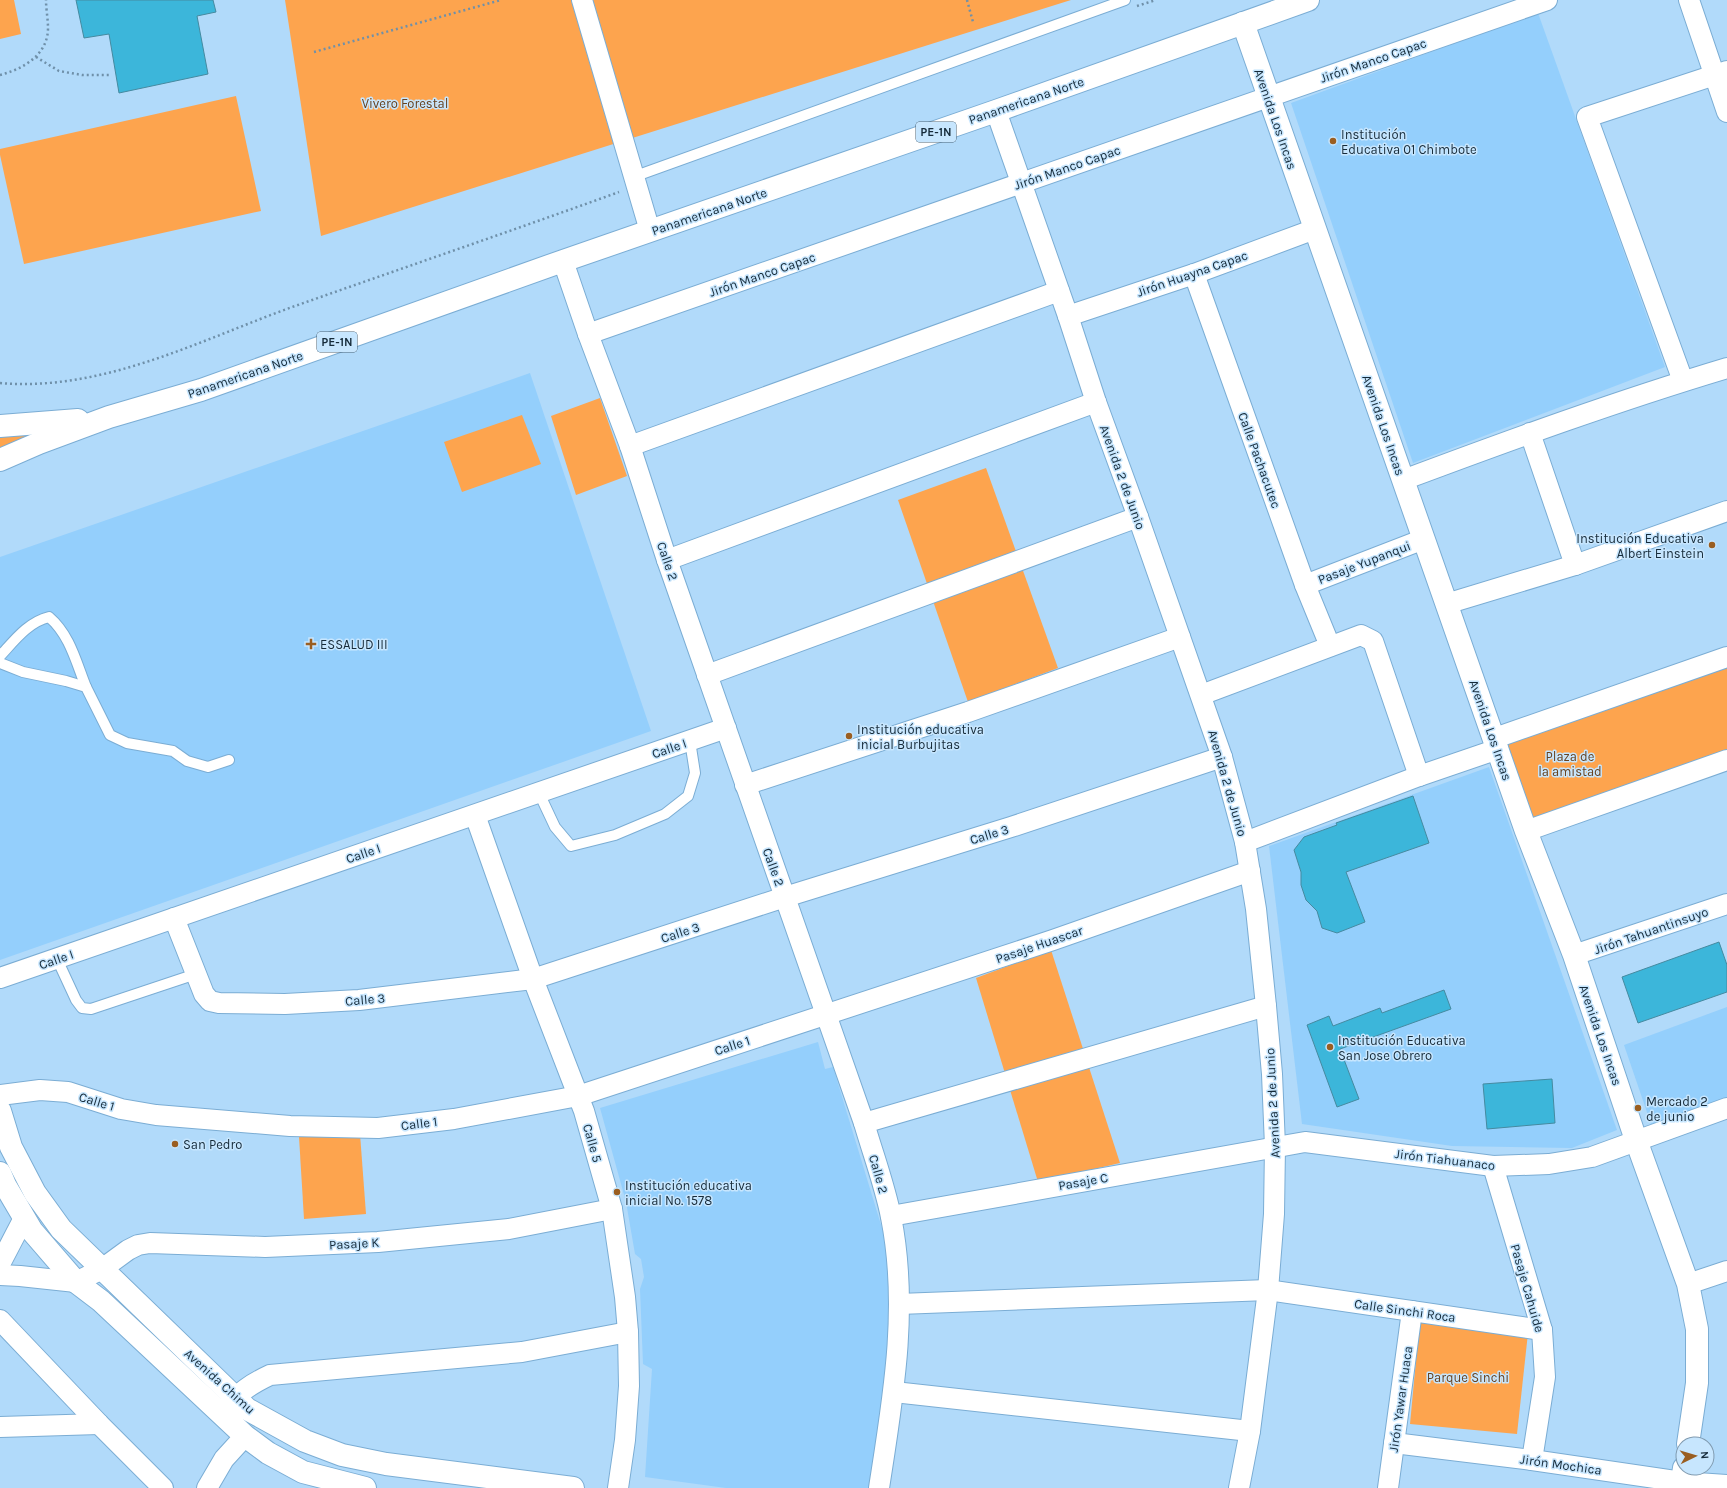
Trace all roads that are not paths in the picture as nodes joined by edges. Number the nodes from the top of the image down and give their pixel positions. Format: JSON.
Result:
{"nodes":[{"id":1,"x":582,"y":0,"type":"edge"},
{"id":2,"x":1308,"y":0,"type":"edge"},
{"id":3,"x":1548,"y":0,"type":"edge"},
{"id":4,"x":1689,"y":0,"type":"edge"},
{"id":5,"x":1128,"y":4,"type":"edge"},
{"id":6,"x":1243,"y":23,"type":"junction"},
{"id":7,"x":1721,"y":73,"type":"edge"},
{"id":8,"x":1268,"y":96,"type":"junction"},
{"id":9,"x":996,"y":111,"type":"junction"},
{"id":10,"x":1727,"y":112,"type":"edge"},
{"id":11,"x":635,"y":181,"type":"junction"},
{"id":12,"x":1022,"y":183,"type":"junction"},
{"id":13,"x":1315,"y":229,"type":"junction"},
{"id":14,"x":650,"y":231,"type":"junction"},
{"id":15,"x":562,"y":261,"type":"junction"},
{"id":16,"x":1194,"y":274,"type":"junction"},
{"id":17,"x":1059,"y":291,"type":"junction"},
{"id":18,"x":1068,"y":316,"type":"junction"},
{"id":19,"x":588,"y":334,"type":"junction"},
{"id":20,"x":1727,"y":368,"type":"edge"},
{"id":21,"x":1683,"y":381,"type":"junction"},
{"id":22,"x":1096,"y":402,"type":"junction"},
{"id":23,"x":109,"y":417,"type":"junction"},
{"id":24,"x":0,"y":426,"type":"edge"},
{"id":25,"x":1530,"y":433,"type":"junction"},
{"id":26,"x":630,"y":446,"type":"junction"},
{"id":27,"x":0,"y":460,"type":"edge"},
{"id":28,"x":1403,"y":480,"type":"junction"},
{"id":29,"x":1727,"y":511,"type":"edge"},
{"id":30,"x":1138,"y":517,"type":"junction"},
{"id":31,"x":1424,"y":540,"type":"junction"},
{"id":32,"x":667,"y":560,"type":"junction"},
{"id":33,"x":1575,"y":565,"type":"junction"},
{"id":34,"x":1305,"y":585,"type":"junction"},
{"id":35,"x":1446,"y":604,"type":"junction"},
{"id":36,"x":1180,"y":637,"type":"junction"},
{"id":37,"x":1330,"y":646,"type":"junction"},
{"id":38,"x":0,"y":656,"type":"edge"},
{"id":39,"x":1727,"y":657,"type":"edge"},
{"id":40,"x":0,"y":664,"type":"edge"},
{"id":41,"x":707,"y":675,"type":"junction"},
{"id":42,"x":86,"y":687,"type":"junction"},
{"id":43,"x":1201,"y":695,"type":"junction"},
{"id":44,"x":726,"y":728,"type":"junction"},
{"id":45,"x":690,"y":741,"type":"junction"},
{"id":46,"x":1496,"y":744,"type":"junction"},
{"id":47,"x":1222,"y":757,"type":"junction"},
{"id":48,"x":229,"y":760,"type":"dead end"},
{"id":49,"x":1727,"y":760,"type":"edge"},
{"id":50,"x":1419,"y":776,"type":"junction"},
{"id":51,"x":745,"y":785,"type":"junction"},
{"id":52,"x":539,"y":793,"type":"junction"},
{"id":53,"x":475,"y":815,"type":"junction"},
{"id":54,"x":1526,"y":831,"type":"junction"},
{"id":55,"x":1245,"y":842,"type":"junction"},
{"id":56,"x":1250,"y":871,"type":"junction"},
{"id":57,"x":785,"y":897,"type":"junction"},
{"id":58,"x":1727,"y":904,"type":"edge"},
{"id":59,"x":174,"y":918,"type":"junction"},
{"id":60,"x":1574,"y":955,"type":"junction"},
{"id":61,"x":57,"y":959,"type":"junction"},
{"id":62,"x":196,"y":974,"type":"junction"},
{"id":63,"x":0,"y":978,"type":"edge"},
{"id":64,"x":533,"y":979,"type":"junction"},
{"id":65,"x":1266,"y":1006,"type":"junction"},
{"id":66,"x":827,"y":1015,"type":"junction"},
{"id":67,"x":0,"y":1096,"type":"edge"},
{"id":68,"x":578,"y":1096,"type":"junction"},
{"id":69,"x":1727,"y":1108,"type":"edge"},
{"id":70,"x":0,"y":1111,"type":"edge"},
{"id":71,"x":864,"y":1124,"type":"junction"},
{"id":72,"x":1636,"y":1140,"type":"junction"},
{"id":73,"x":1276,"y":1146,"type":"junction"},
{"id":74,"x":1493,"y":1166,"type":"junction"},
{"id":75,"x":0,"y":1173,"type":"edge"},
{"id":76,"x":612,"y":1210,"type":"junction"},
{"id":77,"x":891,"y":1216,"type":"junction"},
{"id":78,"x":24,"y":1218,"type":"junction"},
{"id":79,"x":0,"y":1264,"type":"edge"},
{"id":80,"x":102,"y":1269,"type":"junction"},
{"id":81,"x":1727,"y":1270,"type":"edge"},
{"id":82,"x":0,"y":1275,"type":"edge"},
{"id":83,"x":76,"y":1282,"type":"junction"},
{"id":84,"x":1688,"y":1284,"type":"junction"},
{"id":85,"x":1268,"y":1290,"type":"junction"},
{"id":86,"x":899,"y":1304,"type":"junction"},
{"id":87,"x":1412,"y":1311,"type":"junction"},
{"id":88,"x":0,"y":1320,"type":"edge"},
{"id":89,"x":1542,"y":1330,"type":"junction"},
{"id":90,"x":628,"y":1332,"type":"junction"},
{"id":91,"x":894,"y":1392,"type":"junction"},
{"id":92,"x":227,"y":1405,"type":"junction"},
{"id":93,"x":98,"y":1424,"type":"junction"},
{"id":94,"x":0,"y":1427,"type":"edge"},
{"id":95,"x":1250,"y":1431,"type":"junction"},
{"id":96,"x":245,"y":1436,"type":"junction"},
{"id":97,"x":1689,"y":1436,"type":"edge"},
{"id":98,"x":1394,"y":1443,"type":"junction"},
{"id":99,"x":1532,"y":1460,"type":"junction"},
{"id":100,"x":1682,"y":1479,"type":"edge"},
{"id":101,"x":1727,"y":1485,"type":"edge"},
{"id":102,"x":163,"y":1488,"type":"edge"},
{"id":103,"x":207,"y":1488,"type":"edge"},
{"id":104,"x":365,"y":1488,"type":"edge"},
{"id":105,"x":573,"y":1488,"type":"edge"},
{"id":106,"x":618,"y":1488,"type":"edge"},
{"id":107,"x":879,"y":1488,"type":"edge"},
{"id":108,"x":1239,"y":1488,"type":"edge"},
{"id":109,"x":1388,"y":1488,"type":"edge"}],
"edges":[{"from":1,"to":11,"type":"street"},
{"from":2,"to":6,"type":"main road","name":"Panamericana Norte","number":"PE-1N"},
{"from":3,"to":8,"type":"street","name":"Jirón Manco Capac"},
{"from":4,"to":7,"type":"street"},
{"from":5,"to":11,"type":"lane"},
{"from":6,"to":8,"type":"main road","name":"Avenida Los Incas"},
{"from":6,"to":9,"type":"main road","name":"Panamericana Norte","number":"PE-1N"},
{"from":7,"to":10,"type":"street"},
{"from":7,"to":21,"type":"street"},
{"from":8,"to":12,"type":"street","name":"Jirón Manco Capac"},
{"from":8,"to":13,"type":"main road","name":"Avenida Los Incas"},
{"from":9,"to":12,"type":"street","name":"Avenida 2 de Junio"},
{"from":9,"to":14,"type":"main road","name":"Panamericana Norte","number":"PE-1N"},
{"from":11,"to":14,"type":"street"},
{"from":12,"to":17,"type":"street","name":"Avenida 2 de Junio"},
{"from":12,"to":19,"type":"street","name":"Jirón Manco Capac"},
{"from":13,"to":16,"type":"street","name":"Jirón Huayna Capac"},
{"from":13,"to":28,"type":"main road","name":"Avenida Los Incas"},
{"from":14,"to":15,"type":"main road","name":"Panamericana Norte","number":"PE-1N"},
{"from":15,"to":19,"type":"street","name":"Calle 2"},
{"from":15,"to":23,"type":"main road","name":"Panamericana Norte","number":"PE-1N"},
{"from":16,"to":18,"type":"street","name":"Jirón Huayna Capac"},
{"from":16,"to":34,"type":"street","name":"Calle Pachacutec"},
{"from":17,"to":18,"type":"street","name":"Avenida 2 de Junio"},
{"from":17,"to":26,"type":"street"},
{"from":18,"to":22,"type":"street","name":"Avenida 2 de Junio"},
{"from":19,"to":26,"type":"street","name":"Calle 2"},
{"from":20,"to":21,"type":"street"},
{"from":21,"to":25,"type":"street"},
{"from":22,"to":30,"type":"street","name":"Avenida 2 de Junio"},
{"from":22,"to":32,"type":"street"},
{"from":23,"to":24,"type":"main road","name":"Panamericana Norte","number":"PE-1N"},
{"from":23,"to":27,"type":"main road","name":"Panamericana Norte","number":"PE-1N"},
{"from":25,"to":28,"type":"street"},
{"from":25,"to":33,"type":"street"},
{"from":26,"to":32,"type":"street","name":"Calle 2"},
{"from":28,"to":31,"type":"main road","name":"Avenida Los Incas"},
{"from":29,"to":33,"type":"street"},
{"from":30,"to":36,"type":"street","name":"Avenida 2 de Junio"},
{"from":30,"to":41,"type":"street"},
{"from":31,"to":34,"type":"street","name":"Pasaje Yupanqui"},
{"from":31,"to":35,"type":"main road","name":"Avenida Los Incas"},
{"from":32,"to":41,"type":"street","name":"Calle 2"},
{"from":33,"to":35,"type":"street"},
{"from":34,"to":37,"type":"street","name":"Calle Pachacutec"},
{"from":35,"to":46,"type":"main road","name":"Avenida Los Incas"},
{"from":36,"to":43,"type":"street","name":"Avenida 2 de Junio"},
{"from":36,"to":51,"type":"street"},
{"from":37,"to":43,"type":"street"},
{"from":37,"to":50,"type":"street"},
{"from":38,"to":42,"type":"lane"},
{"from":39,"to":46,"type":"street"},
{"from":40,"to":42,"type":"lane"},
{"from":41,"to":44,"type":"street","name":"Calle 2"},
{"from":42,"to":48,"type":"lane"},
{"from":43,"to":47,"type":"street","name":"Avenida 2 de Junio"},
{"from":44,"to":45,"type":"street","name":"Calle I"},
{"from":44,"to":51,"type":"street","name":"Calle 2"},
{"from":45,"to":52,"type":"street","name":"Calle I"},
{"from":45,"to":52,"type":"lane"},
{"from":46,"to":50,"type":"street"},
{"from":46,"to":54,"type":"main road","name":"Avenida Los Incas"},
{"from":47,"to":55,"type":"street","name":"Avenida 2 de Junio"},
{"from":47,"to":57,"type":"street","name":"Calle 3"},
{"from":49,"to":54,"type":"street"},
{"from":50,"to":55,"type":"street"},
{"from":51,"to":57,"type":"street","name":"Calle 2"},
{"from":52,"to":53,"type":"street","name":"Calle I"},
{"from":53,"to":59,"type":"street","name":"Calle I"},
{"from":53,"to":64,"type":"street","name":"Calle 5"},
{"from":54,"to":60,"type":"main road","name":"Avenida Los Incas"},
{"from":55,"to":56,"type":"street","name":"Avenida 2 de Junio"},
{"from":56,"to":65,"type":"street","name":"Avenida 2 de Junio"},
{"from":56,"to":66,"type":"street","name":"Pasaje Huascar"},
{"from":57,"to":64,"type":"street","name":"Calle 3"},
{"from":57,"to":66,"type":"street","name":"Calle 2"},
{"from":58,"to":60,"type":"street","name":"Jirón Tahuantinsuyo"},
{"from":59,"to":61,"type":"street","name":"Calle I"},
{"from":59,"to":62,"type":"street","name":"Calle 3"},
{"from":60,"to":72,"type":"main road","name":"Avenida Los Incas"},
{"from":61,"to":62,"type":"lane"},
{"from":61,"to":63,"type":"street","name":"Calle I"},
{"from":62,"to":64,"type":"street","name":"Calle 3"},
{"from":64,"to":68,"type":"street","name":"Calle 5"},
{"from":65,"to":71,"type":"street"},
{"from":65,"to":73,"type":"street","name":"Avenida 2 de Junio"},
{"from":66,"to":68,"type":"street","name":"Calle 1"},
{"from":66,"to":71,"type":"street","name":"Calle 2"},
{"from":67,"to":68,"type":"street","name":"Calle 1"},
{"from":68,"to":76,"type":"street","name":"Calle 5"},
{"from":69,"to":72,"type":"street","name":"Jirón Tiahuanaco"},
{"from":70,"to":80,"type":"main road","name":"Avenida Chimu"},
{"from":71,"to":77,"type":"street","name":"Calle 2"},
{"from":72,"to":74,"type":"street","name":"Jirón Tiahuanaco"},
{"from":72,"to":84,"type":"main road","name":"Avenida Los Incas"},
{"from":73,"to":74,"type":"street","name":"Jirón Tiahuanaco"},
{"from":73,"to":77,"type":"street","name":"Pasaje C"},
{"from":73,"to":85,"type":"street","name":"Avenida 2 de Junio"},
{"from":74,"to":89,"type":"street","name":"Pasaje Cahuide"},
{"from":75,"to":78,"type":"main road","name":"Avenida Chimu"},
{"from":76,"to":80,"type":"street","name":"Pasaje K"},
{"from":76,"to":90,"type":"street","name":"Calle 5"},
{"from":77,"to":86,"type":"street","name":"Calle 2"},
{"from":78,"to":79,"type":"street"},
{"from":78,"to":83,"type":"main road","name":"Avenida Chimu"},
{"from":80,"to":83,"type":"street","name":"Pasaje K"},
{"from":80,"to":92,"type":"main road","name":"Avenida Chimu"},
{"from":81,"to":84,"type":"street"},
{"from":82,"to":83,"type":"street"},
{"from":83,"to":92,"type":"main road","name":"Avenida Chimu"},
{"from":84,"to":97,"type":"main road","name":"Avenida Los Incas"},
{"from":85,"to":86,"type":"street","name":"Calle Sinchi Roca"},
{"from":85,"to":87,"type":"street","name":"Calle Sinchi Roca"},
{"from":85,"to":95,"type":"street","name":"Avenida 2 de Junio"},
{"from":86,"to":91,"type":"street","name":"Calle 2"},
{"from":87,"to":89,"type":"street","name":"Calle Sinchi Roca"},
{"from":87,"to":98,"type":"street","name":"Jirón Yawar Huaca"},
{"from":88,"to":93,"type":"street"},
{"from":89,"to":99,"type":"street","name":"Pasaje Cahuide"},
{"from":90,"to":92,"type":"street"},
{"from":90,"to":106,"type":"street","name":"Calle 5"},
{"from":91,"to":95,"type":"street"},
{"from":91,"to":107,"type":"street","name":"Calle 2"},
{"from":92,"to":96,"type":"main road","name":"Avenida Chimu"},
{"from":92,"to":105,"type":"main road","name":"Avenida Chimu"},
{"from":93,"to":94,"type":"street"},
{"from":93,"to":102,"type":"street"},
{"from":95,"to":108,"type":"street","name":"Avenida 2 de Junio"},
{"from":96,"to":103,"type":"street"},
{"from":96,"to":104,"type":"main road","name":"Avenida Chimu"},
{"from":98,"to":99,"type":"street","name":"Jirón Mochica"},
{"from":98,"to":109,"type":"street","name":"Jirón Yawar Huaca"},
{"from":99,"to":100,"type":"street","name":"Jirón Mochica"},
{"from":100,"to":101,"type":"street","name":"Jirón Mochica"}]}
